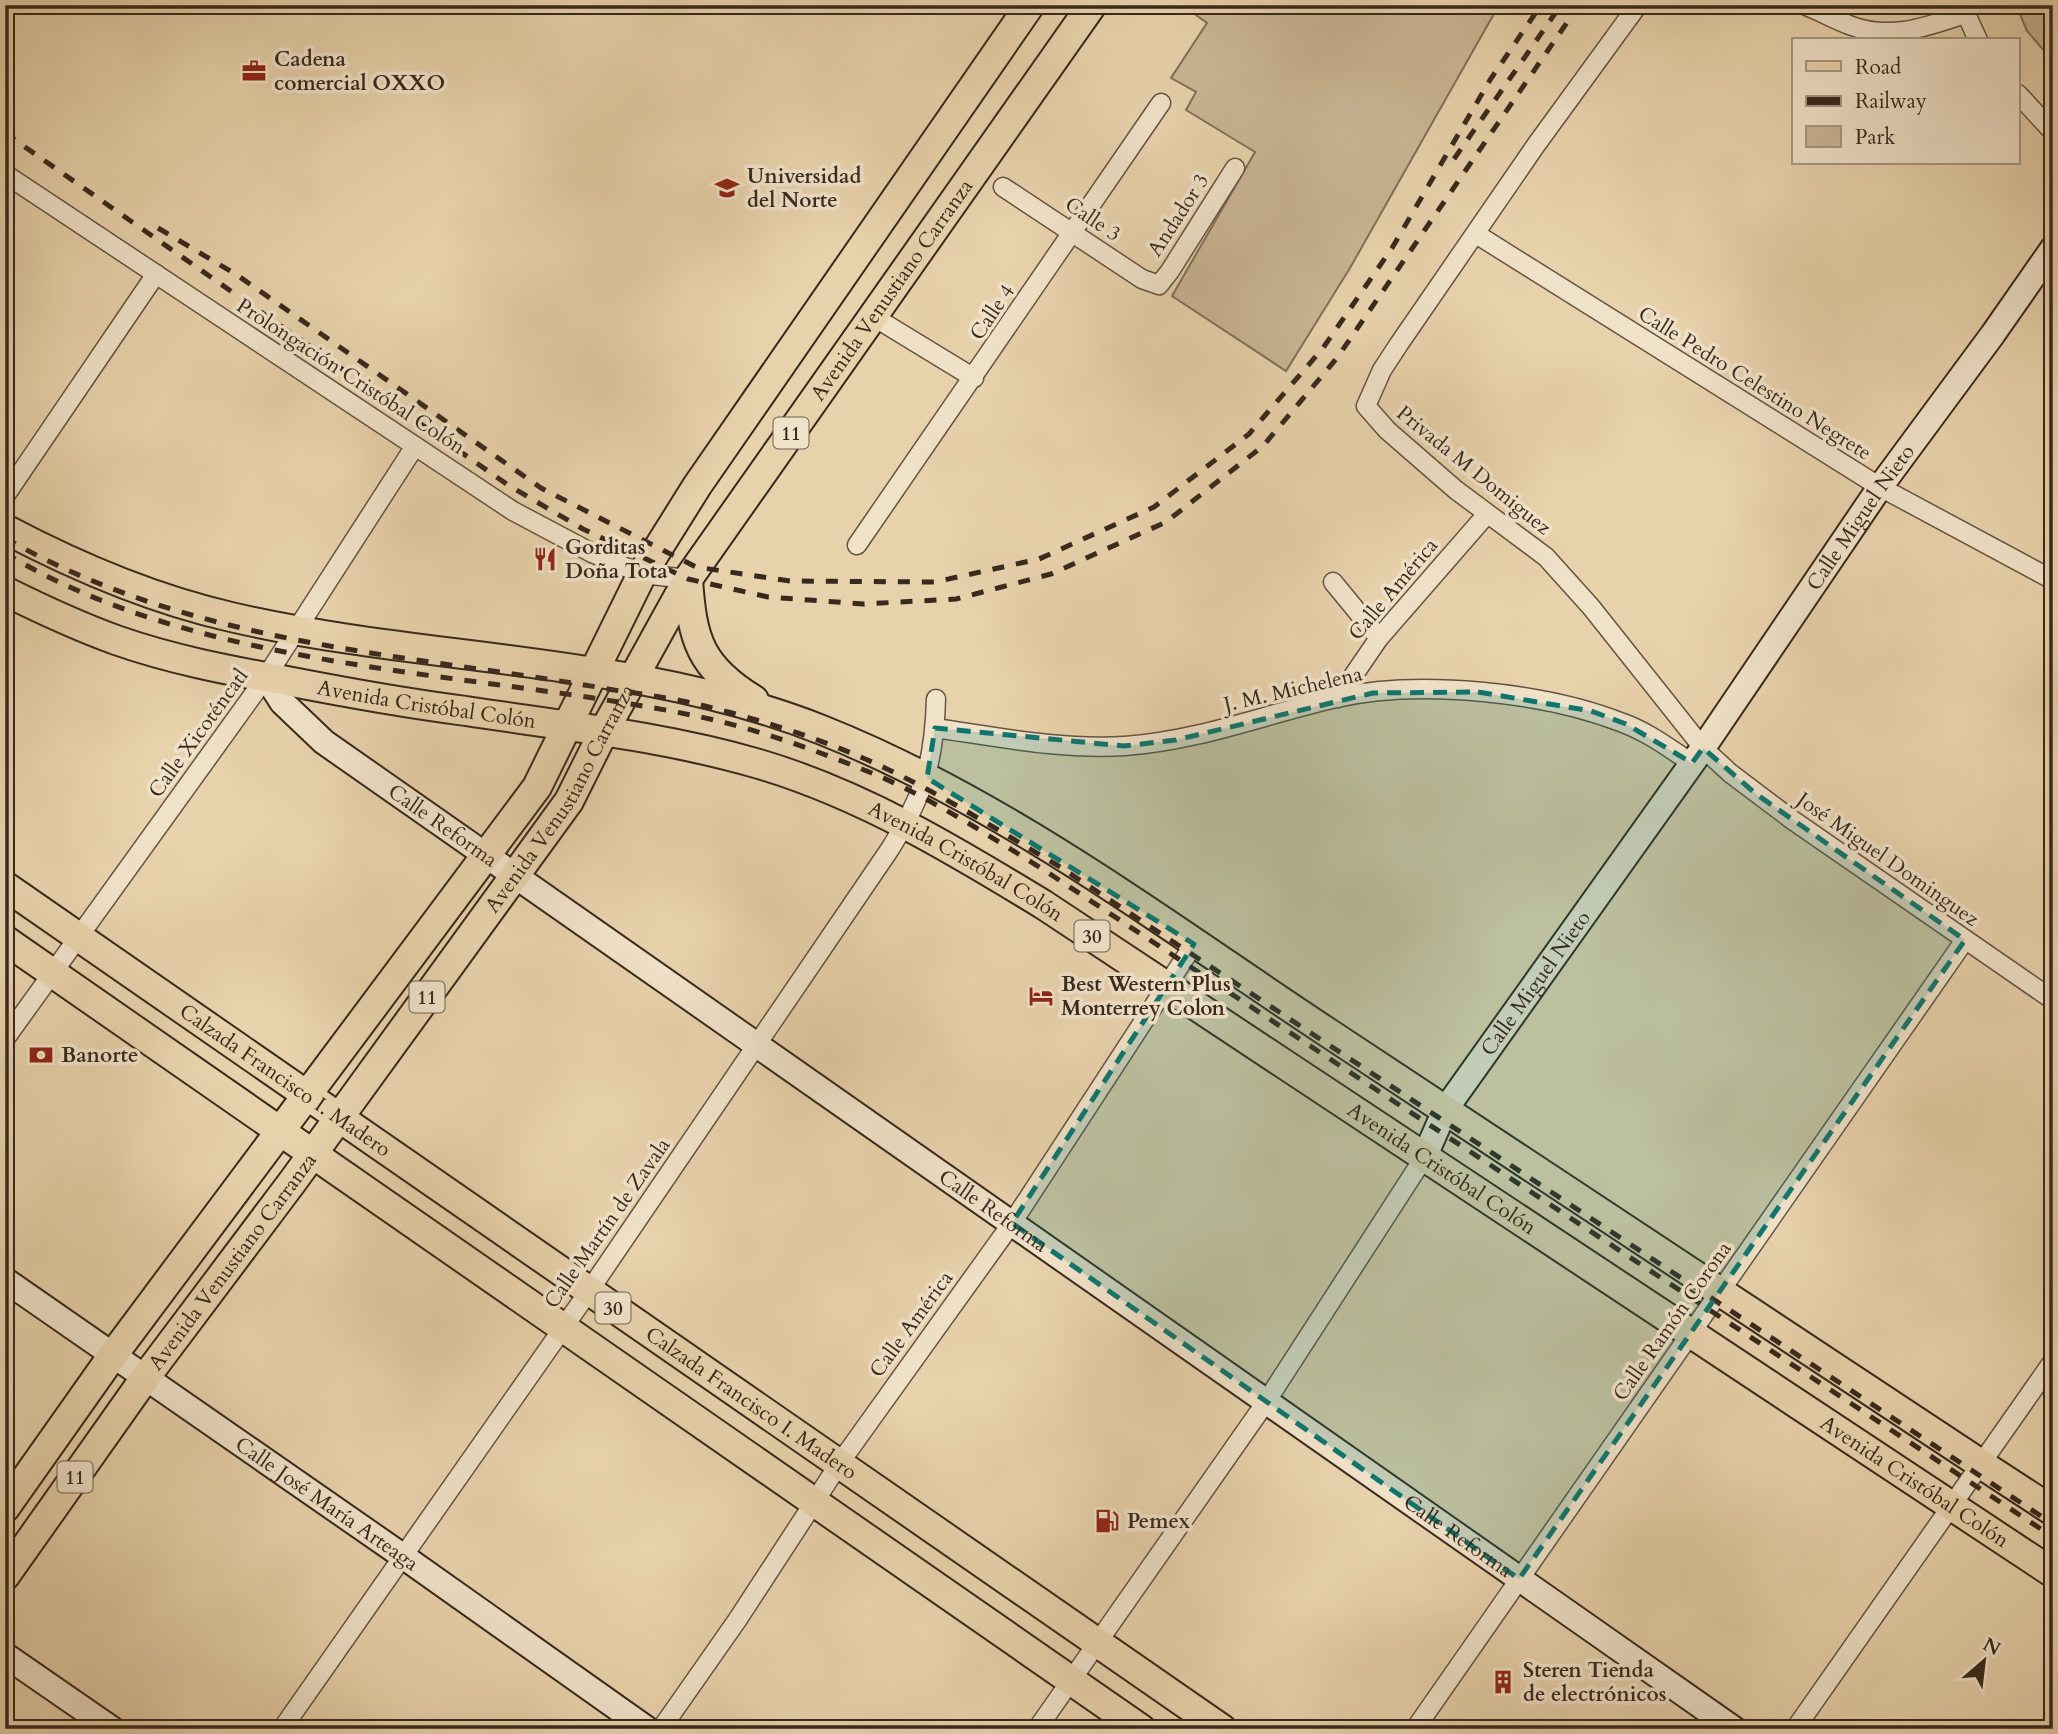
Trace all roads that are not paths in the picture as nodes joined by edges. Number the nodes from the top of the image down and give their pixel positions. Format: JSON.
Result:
{"nodes":[{"id":1,"x":1030,"y":5,"type":"edge"},
{"id":2,"x":1092,"y":5,"type":"edge"},
{"id":3,"x":1638,"y":5,"type":"edge"},
{"id":4,"x":1804,"y":5,"type":"edge"},
{"id":5,"x":1964,"y":10,"type":"edge"},
{"id":6,"x":1977,"y":38,"type":"edge"},
{"id":7,"x":2020,"y":96,"type":"edge"},
{"id":8,"x":1161,"y":103,"type":"dead end"},
{"id":9,"x":2053,"y":132,"type":"edge"},
{"id":10,"x":1235,"y":168,"type":"dead end"},
{"id":11,"x":5,"y":174,"type":"edge"},
{"id":12,"x":1003,"y":187,"type":"dead end"},
{"id":13,"x":1073,"y":233,"type":"junction"},
{"id":14,"x":1476,"y":234,"type":"junction"},
{"id":15,"x":2053,"y":248,"type":"edge"},
{"id":16,"x":156,"y":274,"type":"junction"},
{"id":17,"x":1158,"y":285,"type":"joint"},
{"id":18,"x":874,"y":317,"type":"junction"},
{"id":19,"x":974,"y":378,"type":"junction"},
{"id":20,"x":415,"y":446,"type":"junction"},
{"id":21,"x":1880,"y":487,"type":"junction"},
{"id":22,"x":5,"y":496,"type":"edge"},
{"id":23,"x":1487,"y":514,"type":"junction"},
{"id":24,"x":5,"y":529,"type":"edge"},
{"id":25,"x":857,"y":545,"type":"dead end"},
{"id":26,"x":642,"y":574,"type":"junction"},
{"id":27,"x":688,"y":579,"type":"junction"},
{"id":28,"x":2053,"y":580,"type":"edge"},
{"id":29,"x":1333,"y":582,"type":"dead end"},
{"id":30,"x":5,"y":591,"type":"edge"},
{"id":31,"x":297,"y":630,"type":"junction"},
{"id":32,"x":1379,"y":638,"type":"junction"},
{"id":33,"x":594,"y":672,"type":"junction"},
{"id":34,"x":267,"y":677,"type":"junction"},
{"id":35,"x":632,"y":679,"type":"junction"},
{"id":36,"x":1338,"y":698,"type":"junction"},
{"id":37,"x":936,"y":699,"type":"dead end"},
{"id":38,"x":778,"y":713,"type":"junction"},
{"id":39,"x":567,"y":725,"type":"junction"},
{"id":40,"x":935,"y":728,"type":"junction"},
{"id":41,"x":604,"y":731,"type":"junction"},
{"id":42,"x":1697,"y":756,"type":"junction"},
{"id":43,"x":927,"y":778,"type":"junction"},
{"id":44,"x":905,"y":824,"type":"junction"},
{"id":45,"x":486,"y":856,"type":"junction"},
{"id":46,"x":515,"y":876,"type":"junction"},
{"id":47,"x":5,"y":886,"type":"edge"},
{"id":48,"x":78,"y":937,"type":"junction"},
{"id":49,"x":5,"y":940,"type":"edge"},
{"id":50,"x":1965,"y":940,"type":"junction"},
{"id":51,"x":1194,"y":944,"type":"junction"},
{"id":52,"x":52,"y":973,"type":"junction"},
{"id":53,"x":1167,"y":985,"type":"junction"},
{"id":54,"x":2053,"y":1000,"type":"edge"},
{"id":55,"x":5,"y":1039,"type":"edge"},
{"id":56,"x":757,"y":1046,"type":"junction"},
{"id":57,"x":306,"y":1094,"type":"junction"},
{"id":58,"x":1445,"y":1110,"type":"junction"},
{"id":59,"x":339,"y":1117,"type":"junction"},
{"id":60,"x":280,"y":1130,"type":"junction"},
{"id":61,"x":313,"y":1154,"type":"junction"},
{"id":62,"x":1425,"y":1156,"type":"junction"},
{"id":63,"x":1012,"y":1223,"type":"junction"},
{"id":64,"x":5,"y":1280,"type":"edge"},
{"id":65,"x":589,"y":1291,"type":"junction"},
{"id":66,"x":1720,"y":1291,"type":"junction"},
{"id":67,"x":562,"y":1327,"type":"junction"},
{"id":68,"x":1690,"y":1335,"type":"junction"},
{"id":69,"x":113,"y":1355,"type":"junction"},
{"id":70,"x":2053,"y":1361,"type":"edge"},
{"id":71,"x":145,"y":1378,"type":"junction"},
{"id":72,"x":1266,"y":1402,"type":"junction"},
{"id":73,"x":839,"y":1464,"type":"junction"},
{"id":74,"x":1981,"y":1464,"type":"junction"},
{"id":75,"x":814,"y":1502,"type":"junction"},
{"id":76,"x":1951,"y":1506,"type":"junction"},
{"id":77,"x":5,"y":1508,"type":"edge"},
{"id":78,"x":2053,"y":1511,"type":"edge"},
{"id":79,"x":404,"y":1557,"type":"junction"},
{"id":80,"x":2053,"y":1573,"type":"edge"},
{"id":81,"x":5,"y":1576,"type":"edge"},
{"id":82,"x":1520,"y":1579,"type":"junction"},
{"id":83,"x":1098,"y":1643,"type":"junction"},
{"id":84,"x":5,"y":1655,"type":"edge"},
{"id":85,"x":1070,"y":1679,"type":"junction"},
{"id":86,"x":113,"y":1729,"type":"edge"},
{"id":87,"x":282,"y":1729,"type":"edge"},
{"id":88,"x":647,"y":1729,"type":"edge"},
{"id":89,"x":661,"y":1729,"type":"edge"},
{"id":90,"x":1037,"y":1729,"type":"edge"},
{"id":91,"x":1141,"y":1729,"type":"edge"},
{"id":92,"x":1222,"y":1729,"type":"edge"},
{"id":93,"x":1415,"y":1729,"type":"edge"},
{"id":94,"x":1734,"y":1729,"type":"edge"},
{"id":95,"x":1795,"y":1729,"type":"edge"}],
"edges":[{"from":1,"to":26,"type":"main road","name":"Avenida Venustiano Carranza","number":"11"},
{"from":2,"to":18,"type":"main road","name":"Avenida Venustiano Carranza","number":"11"},
{"from":3,"to":14,"type":"street","name":"Privada M Domiguez"},
{"from":4,"to":5,"type":"street"},
{"from":5,"to":6,"type":"street"},
{"from":7,"to":9,"type":"street"},
{"from":8,"to":13,"type":"street","name":"Calle 4"},
{"from":10,"to":17,"type":"street","name":"Andador 3"},
{"from":11,"to":16,"type":"street","name":"Prolongación Cristóbal Colón"},
{"from":12,"to":13,"type":"street","name":"Calle 3"},
{"from":13,"to":17,"type":"street","name":"Calle 3"},
{"from":13,"to":19,"type":"street","name":"Calle 4"},
{"from":14,"to":21,"type":"street","name":"Calle Pedro Celestino Negrete"},
{"from":14,"to":23,"type":"street","name":"Privada M Domiguez"},
{"from":15,"to":21,"type":"street","name":"Calle Miguel Nieto"},
{"from":16,"to":20,"type":"street","name":"Prolongación Cristóbal Colón"},
{"from":16,"to":22,"type":"street"},
{"from":18,"to":19,"type":"street"},
{"from":18,"to":27,"type":"main road","name":"Avenida Venustiano Carranza","number":"11"},
{"from":19,"to":25,"type":"street","name":"Calle 4"},
{"from":20,"to":26,"type":"street","name":"Prolongación Cristóbal Colón"},
{"from":20,"to":31,"type":"street","name":"Calle Xicoténcatl"},
{"from":21,"to":28,"type":"street","name":"Calle Pedro Celestino Negrete"},
{"from":21,"to":42,"type":"street","name":"Calle Miguel Nieto"},
{"from":23,"to":32,"type":"street","name":"Calle América"},
{"from":23,"to":42,"type":"street","name":"Privada M Domiguez"},
{"from":24,"to":31,"type":"main road","number":"30"},
{"from":26,"to":27,"type":"street","name":"Prolongación Cristóbal Colón"},
{"from":26,"to":33,"type":"main road","name":"Avenida Venustiano Carranza","number":"11"},
{"from":27,"to":35,"type":"main road","name":"Avenida Venustiano Carranza","number":"11"},
{"from":27,"to":38,"type":"main road"},
{"from":29,"to":32,"type":"street"},
{"from":30,"to":34,"type":"main road","name":"Avenida Cristóbal Colón","number":"30"},
{"from":31,"to":33,"type":"main road","number":"30"},
{"from":31,"to":34,"type":"street","name":"Calle Xicoténcatl"},
{"from":32,"to":36,"type":"street","name":"Calle América"},
{"from":33,"to":35,"type":"main road","number":"30"},
{"from":33,"to":39,"type":"main road","name":"Avenida Venustiano Carranza","number":"11"},
{"from":34,"to":39,"type":"main road","name":"Avenida Cristóbal Colón","number":"30"},
{"from":34,"to":45,"type":"street","name":"Calle Reforma"},
{"from":34,"to":48,"type":"street","name":"Calle Xicoténcatl"},
{"from":35,"to":38,"type":"main road","number":"30"},
{"from":35,"to":41,"type":"main road","name":"Avenida Venustiano Carranza","number":"11"},
{"from":36,"to":40,"type":"street","name":"J. M. Michelena"},
{"from":36,"to":42,"type":"street","name":"J. M. Michelena"},
{"from":37,"to":40,"type":"street","name":"Calle Martín de Zavala"},
{"from":38,"to":43,"type":"main road","number":"30"},
{"from":39,"to":41,"type":"main road","name":"Avenida Cristóbal Colón","number":"30"},
{"from":39,"to":45,"type":"main road","name":"Avenida Venustiano Carranza","number":"11"},
{"from":40,"to":43,"type":"street","name":"Calle Martín de Zavala"},
{"from":41,"to":44,"type":"main road","name":"Avenida Cristóbal Colón","number":"30"},
{"from":41,"to":46,"type":"main road","name":"Avenida Venustiano Carranza","number":"11"},
{"from":42,"to":50,"type":"street","name":"José Miguel Dominguez"},
{"from":42,"to":58,"type":"street","name":"Calle Miguel Nieto"},
{"from":43,"to":44,"type":"street","name":"Calle Martín de Zavala"},
{"from":43,"to":51,"type":"main road","number":"30"},
{"from":44,"to":53,"type":"main road","name":"Avenida Cristóbal Colón","number":"30"},
{"from":44,"to":56,"type":"street","name":"Calle Martín de Zavala"},
{"from":45,"to":46,"type":"street","name":"Calle Reforma"},
{"from":45,"to":57,"type":"main road","name":"Avenida Venustiano Carranza","number":"11"},
{"from":46,"to":56,"type":"street","name":"Calle Reforma"},
{"from":46,"to":59,"type":"main road","name":"Avenida Venustiano Carranza","number":"11"},
{"from":47,"to":48,"type":"main road","name":"Calzada Francisco I. Madero","number":"30"},
{"from":48,"to":52,"type":"street","name":"Calle Xicoténcatl"},
{"from":48,"to":57,"type":"main road","name":"Calzada Francisco I. Madero","number":"30"},
{"from":49,"to":52,"type":"main road","name":"Calzada Francisco I. Madero","number":"30"},
{"from":50,"to":54,"type":"street","name":"José Miguel Dominguez"},
{"from":50,"to":66,"type":"street","name":"Calle Ramón Corona"},
{"from":51,"to":53,"type":"street","name":"Calle América"},
{"from":51,"to":58,"type":"main road","number":"30"},
{"from":52,"to":55,"type":"street","name":"Calle Xicoténcatl"},
{"from":52,"to":60,"type":"main road","name":"Calzada Francisco I. Madero","number":"30"},
{"from":53,"to":62,"type":"main road","name":"Avenida Cristóbal Colón","number":"30"},
{"from":53,"to":63,"type":"street","name":"Calle América"},
{"from":56,"to":63,"type":"street","name":"Calle Reforma"},
{"from":56,"to":65,"type":"street","name":"Calle Martín de Zavala"},
{"from":57,"to":59,"type":"main road","name":"Calzada Francisco I. Madero","number":"30"},
{"from":57,"to":60,"type":"main road","name":"Avenida Venustiano Carranza","number":"11"},
{"from":58,"to":62,"type":"street","name":"Calle Miguel Nieto"},
{"from":58,"to":66,"type":"main road","number":"30"},
{"from":59,"to":61,"type":"main road","name":"Avenida Venustiano Carranza","number":"11"},
{"from":59,"to":65,"type":"main road","name":"Calzada Francisco I. Madero","number":"30"},
{"from":60,"to":61,"type":"main road","name":"Calzada Francisco I. Madero","number":"30"},
{"from":60,"to":69,"type":"main road","name":"Avenida Venustiano Carranza","number":"11"},
{"from":61,"to":67,"type":"main road","name":"Calzada Francisco I. Madero","number":"30"},
{"from":61,"to":71,"type":"main road","name":"Avenida Venustiano Carranza","number":"11"},
{"from":62,"to":68,"type":"main road","name":"Avenida Cristóbal Colón","number":"30"},
{"from":62,"to":72,"type":"street","name":"Calle Miguel Nieto"},
{"from":63,"to":72,"type":"street","name":"Calle Reforma"},
{"from":63,"to":73,"type":"street","name":"Calle América"},
{"from":64,"to":69,"type":"street","name":"Calle José María Arteaga"},
{"from":65,"to":67,"type":"street","name":"Calle Martín de Zavala"},
{"from":65,"to":73,"type":"main road","name":"Calzada Francisco I. Madero","number":"30"},
{"from":66,"to":68,"type":"street","name":"Calle Ramón Corona"},
{"from":66,"to":74,"type":"main road","number":"30"},
{"from":67,"to":75,"type":"main road","name":"Calzada Francisco I. Madero","number":"30"},
{"from":67,"to":79,"type":"street","name":"Calle Martín de Zavala"},
{"from":68,"to":76,"type":"main road","name":"Avenida Cristóbal Colón","number":"30"},
{"from":68,"to":82,"type":"street","name":"Calle Ramón Corona"},
{"from":69,"to":71,"type":"street","name":"Calle José María Arteaga"},
{"from":69,"to":77,"type":"main road","name":"Avenida Venustiano Carranza","number":"11"},
{"from":70,"to":74,"type":"street"},
{"from":71,"to":79,"type":"street","name":"Calle José María Arteaga"},
{"from":71,"to":81,"type":"main road","name":"Avenida Venustiano Carranza","number":"11"},
{"from":72,"to":82,"type":"street","name":"Calle Reforma"},
{"from":72,"to":83,"type":"street","name":"Calle Miguel Nieto"},
{"from":73,"to":75,"type":"street","name":"Calle América"},
{"from":73,"to":83,"type":"main road","name":"Calzada Francisco I. Madero","number":"30"},
{"from":74,"to":76,"type":"street"},
{"from":74,"to":78,"type":"main road","number":"30"},
{"from":75,"to":85,"type":"main road","name":"Calzada Francisco I. Madero","number":"30"},
{"from":75,"to":89,"type":"street","name":"Calle América"},
{"from":76,"to":80,"type":"main road","name":"Avenida Cristóbal Colón","number":"30"},
{"from":76,"to":95,"type":"street"},
{"from":79,"to":87,"type":"street","name":"Calle Martín de Zavala"},
{"from":79,"to":88,"type":"street","name":"Calle José María Arteaga"},
{"from":82,"to":93,"type":"street","name":"Calle Ramón Corona"},
{"from":82,"to":94,"type":"street","name":"Calle Reforma"},
{"from":83,"to":85,"type":"street","name":"Calle Miguel Nieto"},
{"from":83,"to":92,"type":"main road","name":"Calzada Francisco I. Madero","number":"30"},
{"from":84,"to":86,"type":"street"},
{"from":85,"to":90,"type":"street","name":"Calle Miguel Nieto"},
{"from":85,"to":91,"type":"main road","name":"Calzada Francisco I. Madero","number":"30"}]}
